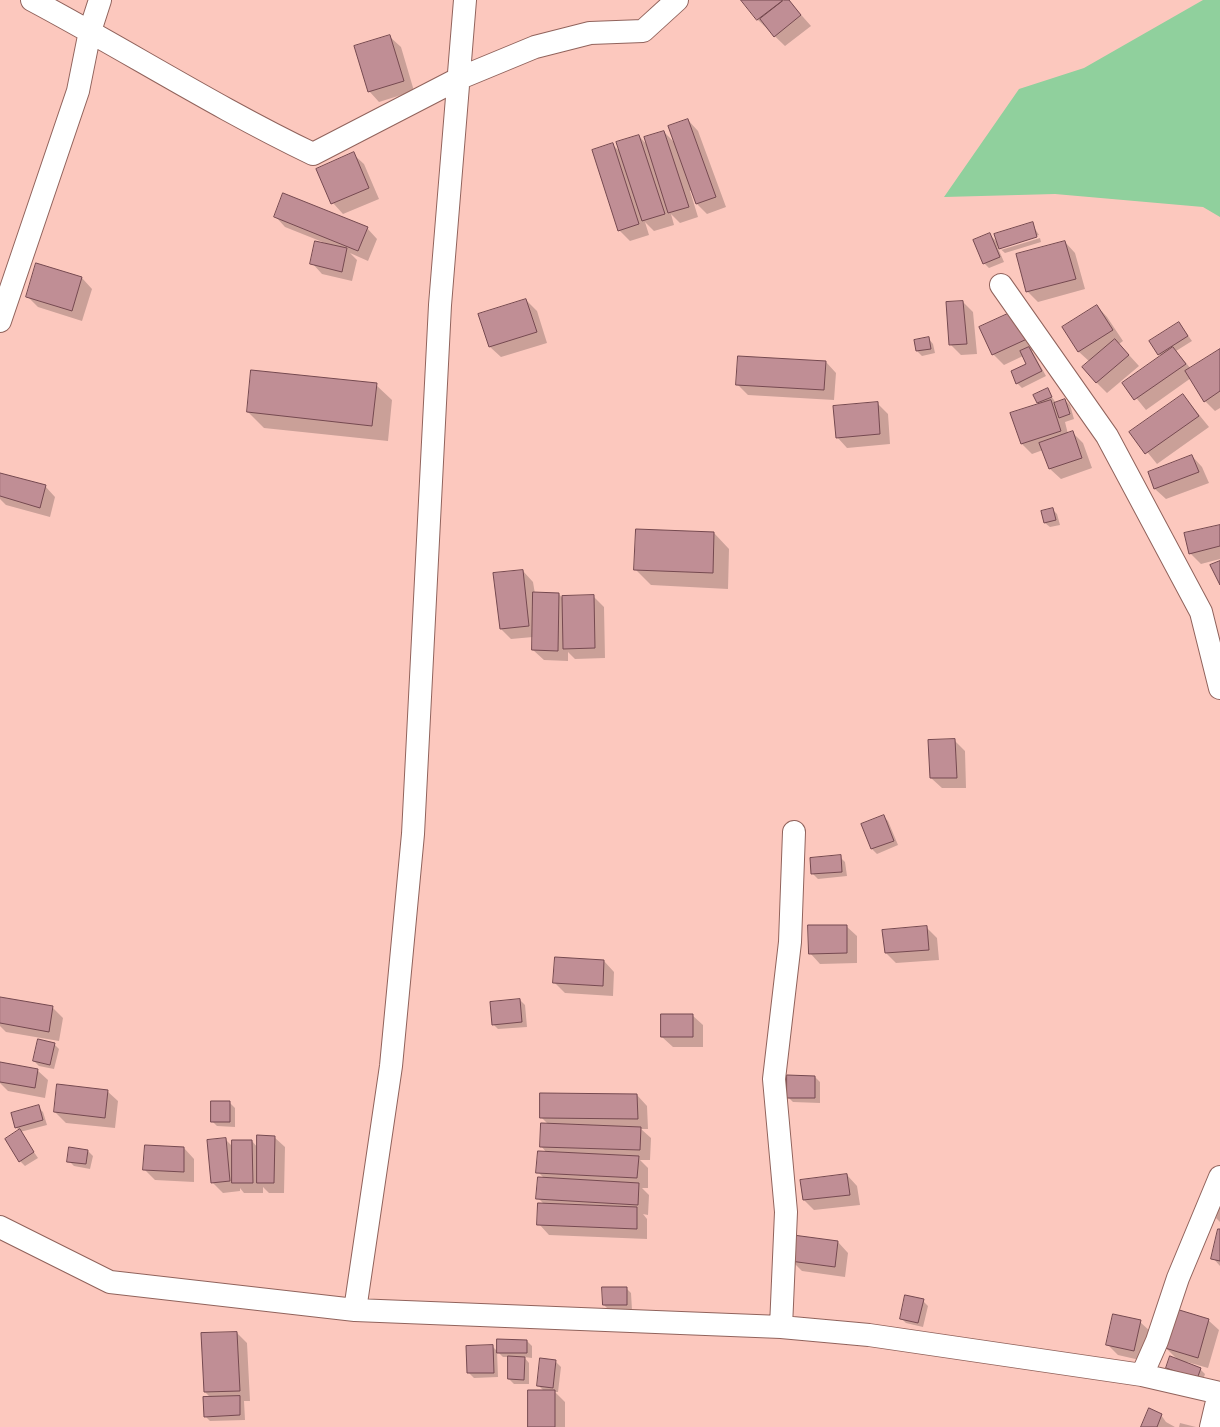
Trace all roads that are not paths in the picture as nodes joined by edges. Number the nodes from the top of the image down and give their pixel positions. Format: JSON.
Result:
{"nodes":[{"id":1,"x":32,"y":0,"type":"edge"},
{"id":2,"x":100,"y":0,"type":"edge"},
{"id":3,"x":465,"y":0,"type":"edge"},
{"id":4,"x":676,"y":0,"type":"edge"},
{"id":5,"x":90,"y":31,"type":"junction"},
{"id":6,"x":460,"y":78,"type":"junction"},
{"id":7,"x":1001,"y":285,"type":"dead end"},
{"id":8,"x":0,"y":321,"type":"edge"},
{"id":9,"x":1220,"y":688,"type":"edge"},
{"id":10,"x":794,"y":832,"type":"dead end"},
{"id":11,"x":1220,"y":1177,"type":"edge"},
{"id":12,"x":0,"y":1228,"type":"edge"},
{"id":13,"x":356,"y":1310,"type":"junction"},
{"id":14,"x":781,"y":1327,"type":"junction"},
{"id":15,"x":1142,"y":1375,"type":"junction"},
{"id":16,"x":1219,"y":1393,"type":"edge"},
{"id":17,"x":1211,"y":1427,"type":"edge"}],
"edges":[{"from":1,"to":5,"type":"street"},
{"from":2,"to":5,"type":"street"},
{"from":3,"to":6,"type":"street"},
{"from":4,"to":6,"type":"street"},
{"from":5,"to":6,"type":"street"},
{"from":5,"to":8,"type":"street"},
{"from":6,"to":13,"type":"street"},
{"from":7,"to":9,"type":"street"},
{"from":10,"to":14,"type":"street"},
{"from":11,"to":15,"type":"street"},
{"from":12,"to":13,"type":"street"},
{"from":13,"to":14,"type":"street"},
{"from":14,"to":15,"type":"street"},
{"from":15,"to":16,"type":"street"},
{"from":16,"to":17,"type":"street"}]}
